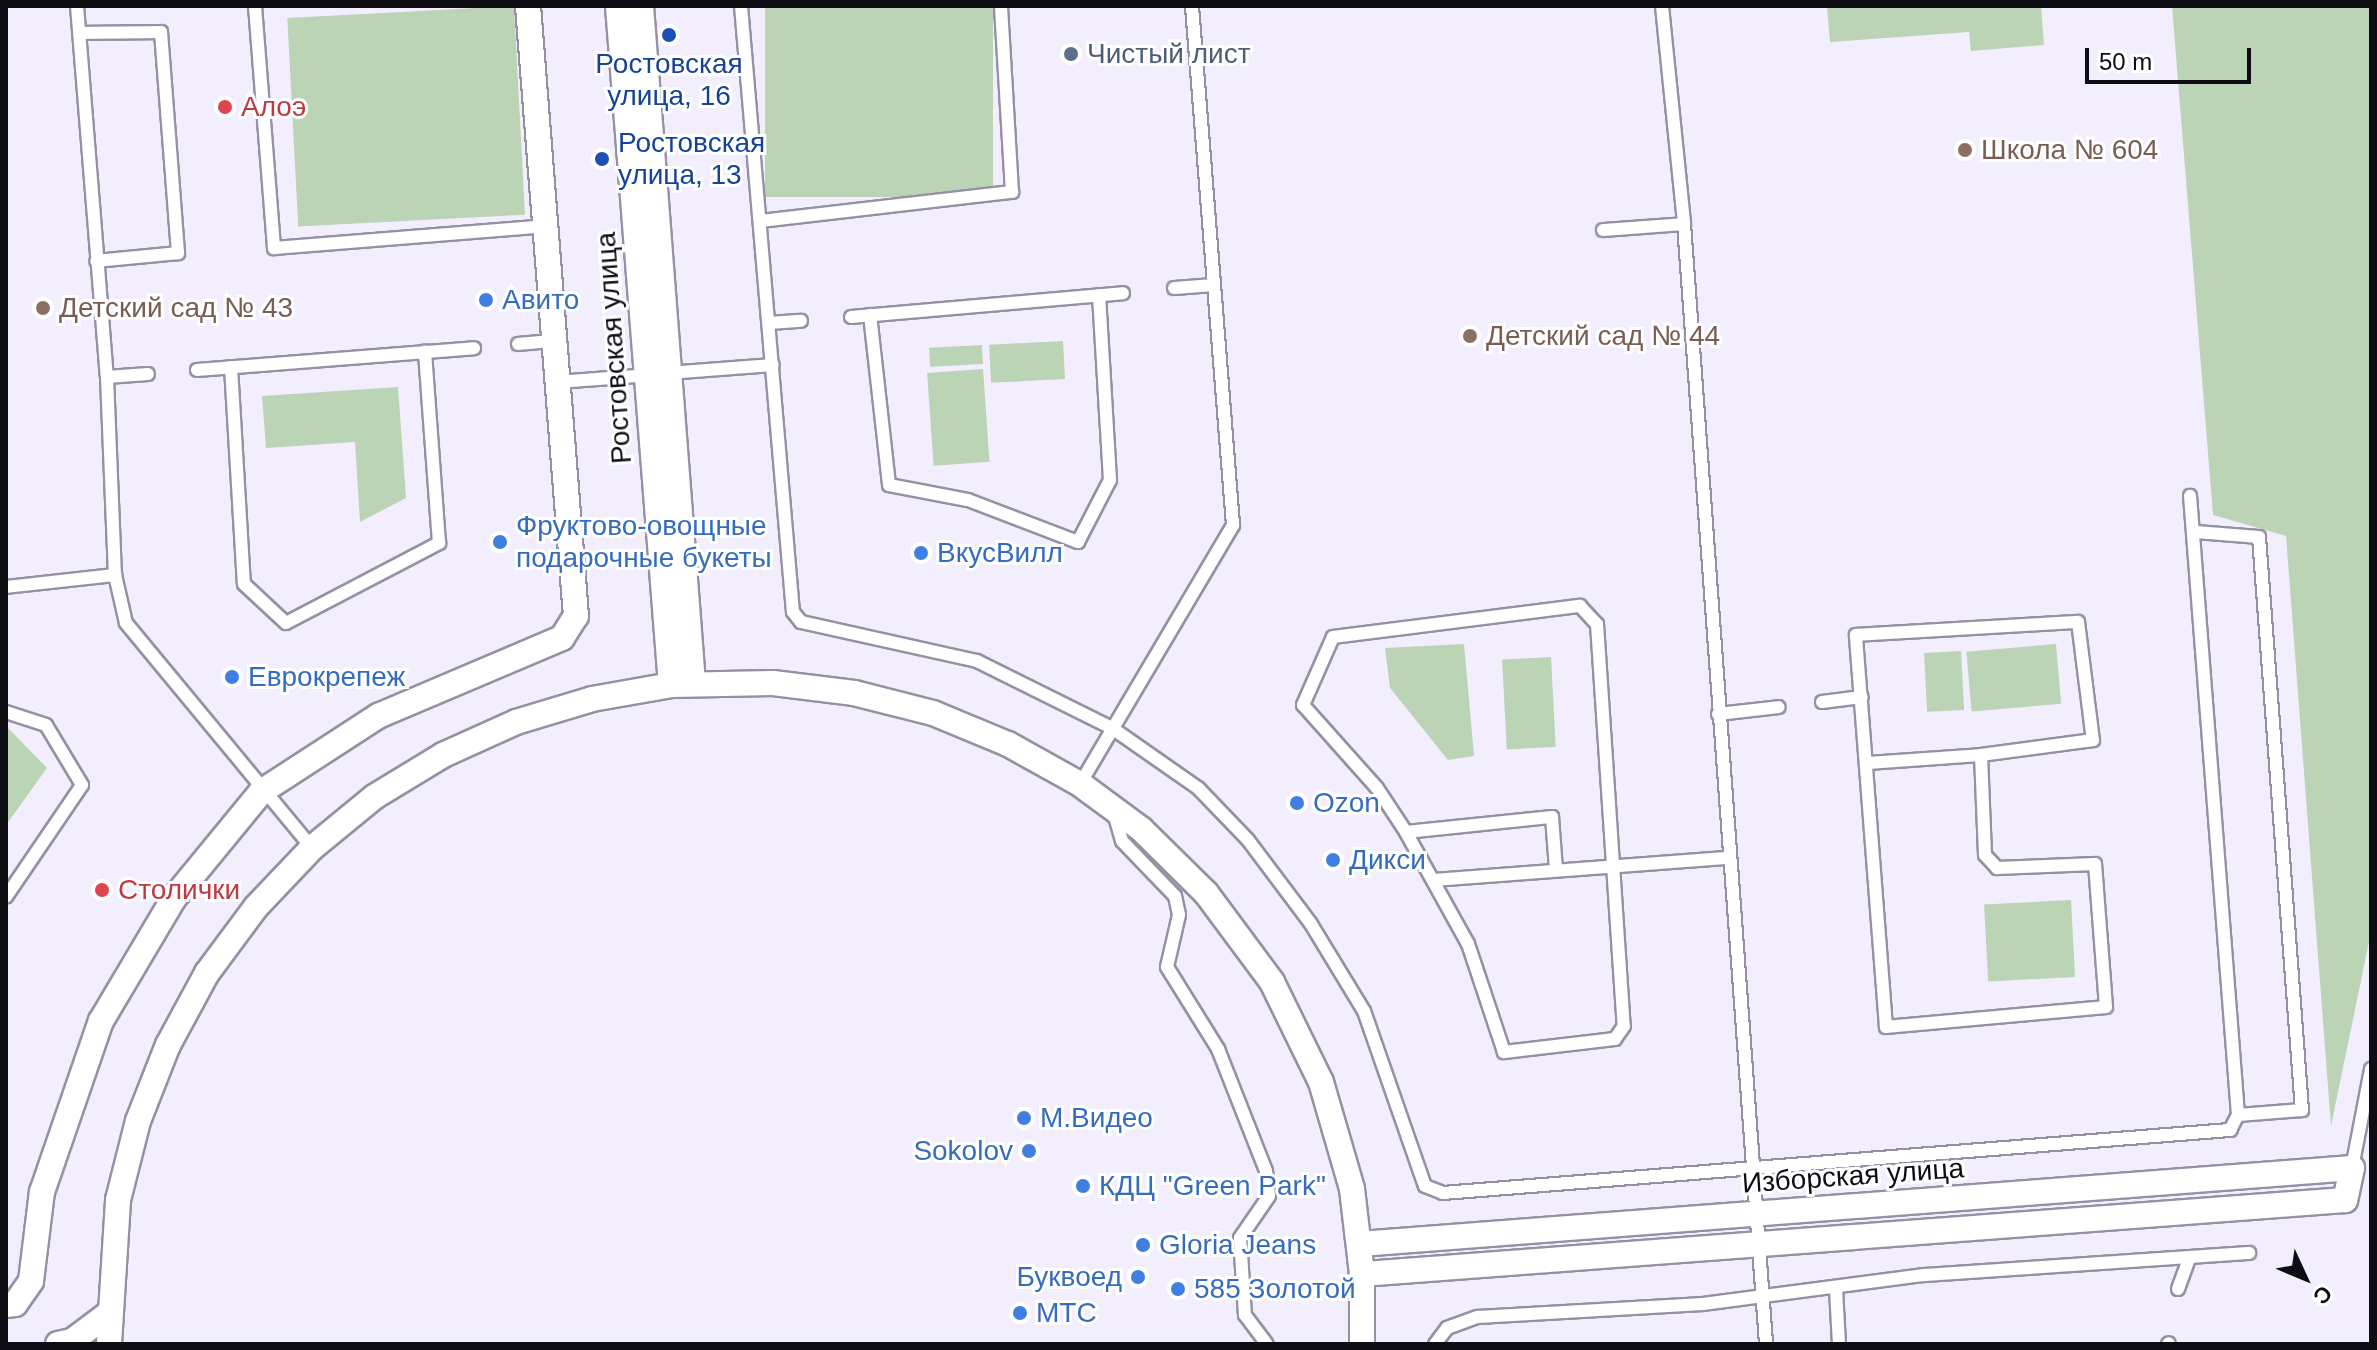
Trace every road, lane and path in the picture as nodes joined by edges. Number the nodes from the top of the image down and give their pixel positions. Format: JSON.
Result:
{"nodes":[{"id":1,"x":77,"y":6,"type":"edge"},
{"id":2,"x":255,"y":6,"type":"edge"},
{"id":3,"x":528,"y":6,"type":"edge"},
{"id":4,"x":618,"y":6,"type":"edge"},
{"id":5,"x":641,"y":6,"type":"edge"},
{"id":6,"x":741,"y":6,"type":"edge"},
{"id":7,"x":1001,"y":6,"type":"edge"},
{"id":8,"x":1192,"y":6,"type":"edge"},
{"id":9,"x":1662,"y":6,"type":"edge"},
{"id":10,"x":80,"y":33,"type":"junction"},
{"id":11,"x":760,"y":221,"type":"junction"},
{"id":12,"x":1684,"y":224,"type":"junction"},
{"id":13,"x":545,"y":226,"type":"junction"},
{"id":14,"x":1603,"y":230,"type":"dead end"},
{"id":15,"x":96,"y":261,"type":"junction"},
{"id":16,"x":1214,"y":285,"type":"junction"},
{"id":17,"x":1174,"y":288,"type":"dead end"},
{"id":18,"x":1123,"y":293,"type":"dead end"},
{"id":19,"x":1099,"y":295,"type":"junction"},
{"id":20,"x":870,"y":315,"type":"junction"},
{"id":21,"x":851,"y":317,"type":"dead end"},
{"id":22,"x":801,"y":321,"type":"dead end"},
{"id":23,"x":769,"y":323,"type":"junction"},
{"id":24,"x":554,"y":341,"type":"junction"},
{"id":25,"x":518,"y":344,"type":"dead end"},
{"id":26,"x":474,"y":348,"type":"dead end"},
{"id":27,"x":425,"y":352,"type":"junction"},
{"id":28,"x":773,"y":365,"type":"junction"},
{"id":29,"x":231,"y":367,"type":"junction"},
{"id":30,"x":197,"y":370,"type":"dead end"},
{"id":31,"x":148,"y":374,"type":"dead end"},
{"id":32,"x":658,"y":374,"type":"junction"},
{"id":33,"x":107,"y":377,"type":"junction"},
{"id":34,"x":557,"y":382,"type":"junction"},
{"id":35,"x":2190,"y":496,"type":"dead end"},
{"id":36,"x":2196,"y":532,"type":"junction"},
{"id":37,"x":115,"y":575,"type":"junction"},
{"id":38,"x":6,"y":587,"type":"edge"},
{"id":39,"x":682,"y":684,"type":"junction"},
{"id":40,"x":1862,"y":697,"type":"junction"},
{"id":41,"x":1822,"y":702,"type":"dead end"},
{"id":42,"x":1779,"y":707,"type":"dead end"},
{"id":43,"x":6,"y":712,"type":"edge"},
{"id":44,"x":1718,"y":714,"type":"junction"},
{"id":45,"x":1112,"y":728,"type":"junction"},
{"id":46,"x":1981,"y":755,"type":"junction"},
{"id":47,"x":1867,"y":763,"type":"junction"},
{"id":48,"x":1080,"y":784,"type":"junction"},
{"id":49,"x":261,"y":792,"type":"junction"},
{"id":50,"x":1113,"y":808,"type":"junction"},
{"id":51,"x":1406,"y":832,"type":"junction"},
{"id":52,"x":312,"y":848,"type":"junction"},
{"id":53,"x":1729,"y":858,"type":"junction"},
{"id":54,"x":1612,"y":864,"type":"junction"},
{"id":55,"x":1556,"y":869,"type":"junction"},
{"id":56,"x":11,"y":879,"type":"edge"},
{"id":57,"x":1433,"y":880,"type":"junction"},
{"id":58,"x":6,"y":897,"type":"edge"},
{"id":59,"x":2371,"y":1069,"type":"edge"},
{"id":60,"x":2238,"y":1115,"type":"junction"},
{"id":61,"x":2352,"y":1168,"type":"junction"},
{"id":62,"x":1754,"y":1170,"type":"junction"},
{"id":63,"x":1757,"y":1214,"type":"junction"},
{"id":64,"x":1360,"y":1244,"type":"junction"},
{"id":65,"x":1759,"y":1244,"type":"junction"},
{"id":66,"x":2249,"y":1253,"type":"dead end"},
{"id":67,"x":2189,"y":1258,"type":"junction"},
{"id":68,"x":1362,"y":1274,"type":"junction"},
{"id":69,"x":1836,"y":1289,"type":"junction"},
{"id":70,"x":2178,"y":1289,"type":"dead end"},
{"id":71,"x":1761,"y":1293,"type":"junction"},
{"id":72,"x":6,"y":1305,"type":"edge"},
{"id":73,"x":108,"y":1314,"type":"junction"},
{"id":74,"x":58,"y":1344,"type":"edge"},
{"id":75,"x":109,"y":1344,"type":"edge"},
{"id":76,"x":1267,"y":1344,"type":"edge"},
{"id":77,"x":1362,"y":1344,"type":"edge"},
{"id":78,"x":1435,"y":1344,"type":"edge"},
{"id":79,"x":1766,"y":1344,"type":"edge"},
{"id":80,"x":1839,"y":1344,"type":"edge"}],
"edges":[{"from":1,"to":10,"type":"lane"},
{"from":2,"to":13,"type":"lane"},
{"from":3,"to":13,"type":"street"},
{"from":4,"to":32,"type":"street","name":"Ростовская улица"},
{"from":5,"to":32,"type":"street","name":"Ростовская улица"},
{"from":6,"to":11,"type":"lane"},
{"from":7,"to":11,"type":"lane"},
{"from":8,"to":16,"type":"lane"},
{"from":9,"to":12,"type":"lane"},
{"from":10,"to":15,"type":"lane"},
{"from":10,"to":15,"type":"lane"},
{"from":11,"to":23,"type":"lane"},
{"from":12,"to":14,"type":"lane"},
{"from":12,"to":44,"type":"lane"},
{"from":13,"to":24,"type":"street"},
{"from":15,"to":33,"type":"lane"},
{"from":16,"to":17,"type":"lane"},
{"from":16,"to":45,"type":"lane"},
{"from":18,"to":19,"type":"lane"},
{"from":19,"to":20,"type":"lane"},
{"from":19,"to":20,"type":"lane"},
{"from":20,"to":21,"type":"lane"},
{"from":22,"to":23,"type":"lane"},
{"from":23,"to":28,"type":"lane"},
{"from":24,"to":25,"type":"lane"},
{"from":24,"to":34,"type":"street"},
{"from":26,"to":27,"type":"lane"},
{"from":27,"to":29,"type":"lane"},
{"from":27,"to":29,"type":"lane"},
{"from":28,"to":32,"type":"lane"},
{"from":28,"to":45,"type":"lane"},
{"from":29,"to":30,"type":"lane"},
{"from":31,"to":33,"type":"lane"},
{"from":32,"to":34,"type":"lane"},
{"from":32,"to":39,"type":"street","name":"Ростовская улица"},
{"from":33,"to":37,"type":"lane"},
{"from":34,"to":49,"type":"street"},
{"from":35,"to":36,"type":"lane"},
{"from":36,"to":60,"type":"lane"},
{"from":36,"to":60,"type":"lane"},
{"from":37,"to":38,"type":"lane"},
{"from":37,"to":49,"type":"lane"},
{"from":39,"to":48,"type":"street"},
{"from":39,"to":52,"type":"street"},
{"from":40,"to":41,"type":"lane"},
{"from":40,"to":46,"type":"lane"},
{"from":40,"to":47,"type":"lane"},
{"from":42,"to":44,"type":"lane"},
{"from":43,"to":56,"type":"lane"},
{"from":44,"to":53,"type":"lane"},
{"from":45,"to":48,"type":"lane"},
{"from":45,"to":62,"type":"lane"},
{"from":46,"to":47,"type":"lane"},
{"from":46,"to":47,"type":"lane"},
{"from":48,"to":50,"type":"street"},
{"from":49,"to":52,"type":"lane"},
{"from":49,"to":72,"type":"street"},
{"from":50,"to":64,"type":"street"},
{"from":50,"to":76,"type":"lane"},
{"from":51,"to":54,"type":"lane"},
{"from":51,"to":55,"type":"lane"},
{"from":51,"to":57,"type":"lane"},
{"from":52,"to":73,"type":"street"},
{"from":53,"to":54,"type":"lane"},
{"from":53,"to":62,"type":"lane"},
{"from":54,"to":55,"type":"lane"},
{"from":54,"to":57,"type":"lane"},
{"from":55,"to":57,"type":"lane"},
{"from":56,"to":58,"type":"lane"},
{"from":59,"to":61,"type":"lane"},
{"from":60,"to":62,"type":"lane"},
{"from":61,"to":63,"type":"street","name":"Изборская улица"},
{"from":61,"to":65,"type":"street"},
{"from":62,"to":63,"type":"lane"},
{"from":63,"to":64,"type":"street","name":"Изборская улица"},
{"from":63,"to":65,"type":"lane"},
{"from":64,"to":68,"type":"street"},
{"from":65,"to":68,"type":"street"},
{"from":65,"to":71,"type":"lane"},
{"from":66,"to":67,"type":"lane"},
{"from":67,"to":69,"type":"lane"},
{"from":67,"to":70,"type":"lane"},
{"from":68,"to":77,"type":"street"},
{"from":69,"to":71,"type":"lane"},
{"from":69,"to":80,"type":"lane"},
{"from":71,"to":78,"type":"lane"},
{"from":71,"to":79,"type":"lane"},
{"from":73,"to":74,"type":"street"},
{"from":73,"to":75,"type":"street"}]}
